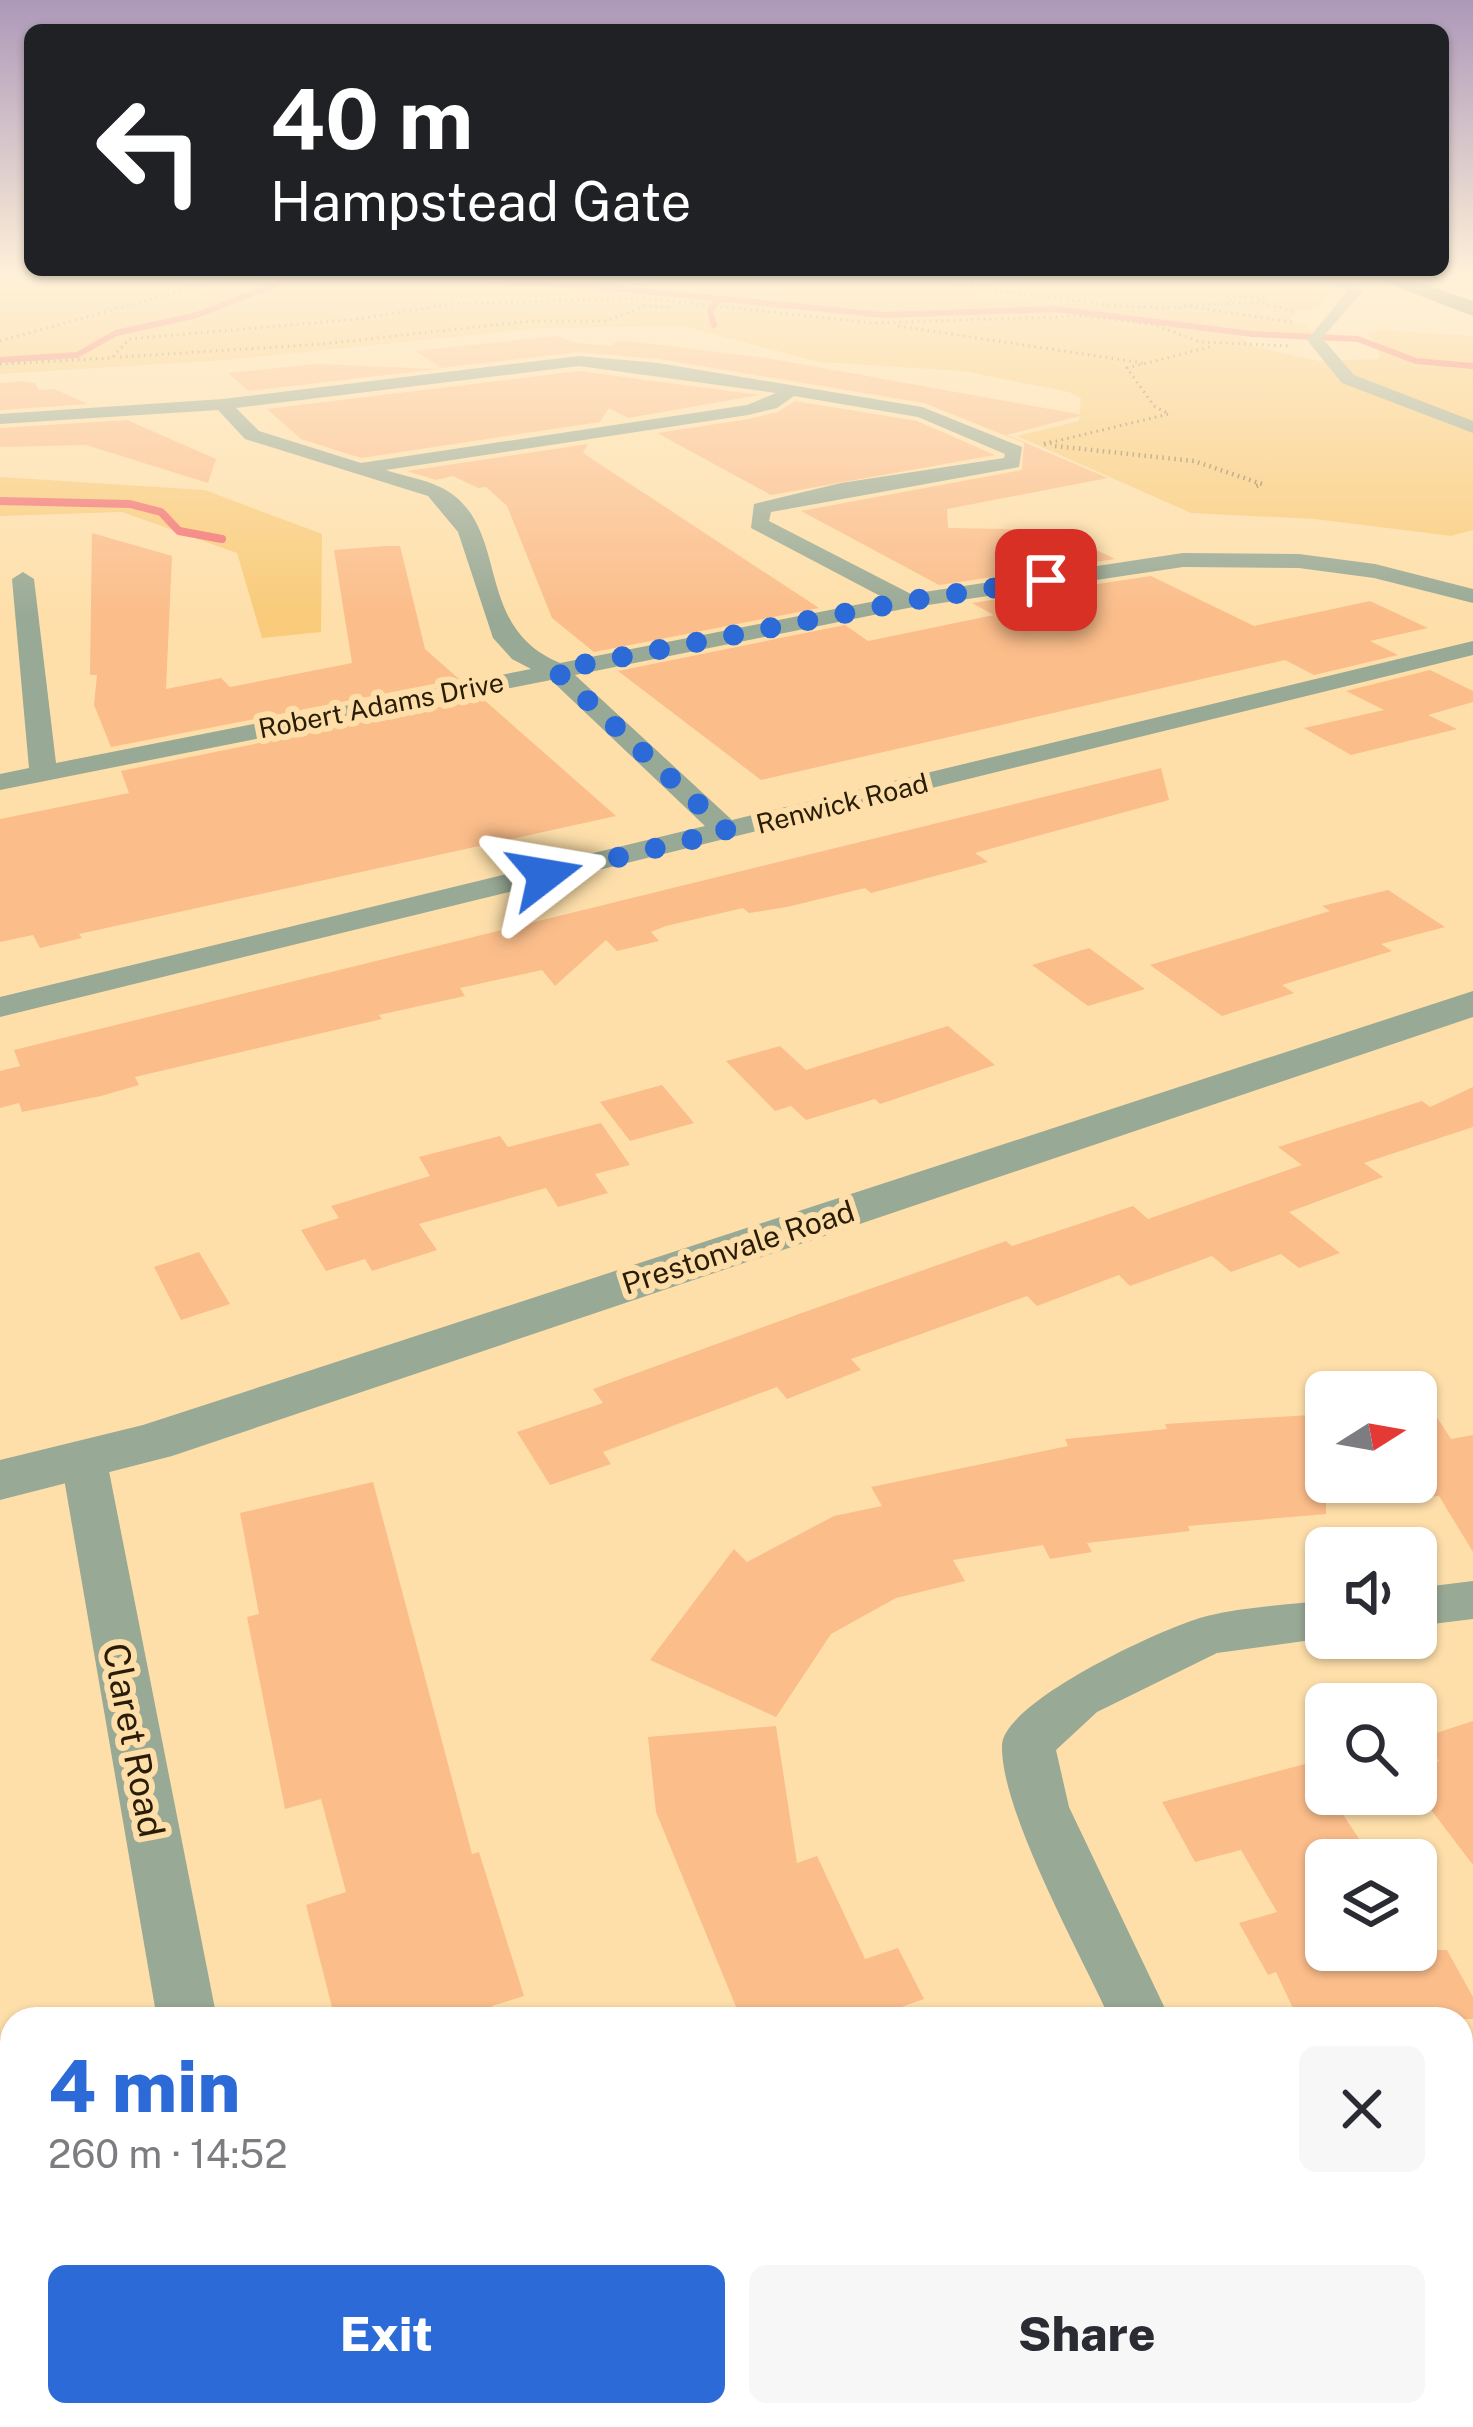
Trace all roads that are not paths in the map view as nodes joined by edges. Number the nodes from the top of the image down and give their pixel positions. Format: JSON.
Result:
{"nodes":[{"id":1,"x":337,"y":390,"type":"edge"},
{"id":2,"x":791,"y":390,"type":"edge"},
{"id":3,"x":800,"y":390,"type":"edge"},
{"id":4,"x":1377,"y":390,"type":"edge"},
{"id":5,"x":223,"y":404,"type":"junction"},
{"id":6,"x":0,"y":419,"type":"edge"},
{"id":7,"x":1473,"y":427,"type":"edge"},
{"id":8,"x":358,"y":469,"type":"junction"},
{"id":9,"x":23,"y":580,"type":"dead end"},
{"id":10,"x":1473,"y":596,"type":"edge"},
{"id":11,"x":908,"y":601,"type":"junction"},
{"id":12,"x":1473,"y":648,"type":"edge"},
{"id":13,"x":555,"y":670,"type":"junction"},
{"id":14,"x":43,"y":773,"type":"junction"},
{"id":15,"x":0,"y":782,"type":"edge"},
{"id":16,"x":727,"y":831,"type":"junction"},
{"id":17,"x":1473,"y":1003,"type":"edge"},
{"id":18,"x":0,"y":1007,"type":"edge"},
{"id":19,"x":84,"y":1461,"type":"junction"},
{"id":20,"x":0,"y":1480,"type":"edge"},
{"id":21,"x":1473,"y":1600,"type":"edge"},
{"id":22,"x":1437,"y":1604,"type":"edge"},
{"id":23,"x":1305,"y":1622,"type":"edge"},
{"id":24,"x":185,"y":2007,"type":"edge"},
{"id":25,"x":1134,"y":2007,"type":"edge"}],
"edges":[{"from":1,"to":5,"type":"street"},
{"from":2,"to":8,"type":"street"},
{"from":3,"to":11,"type":"street"},
{"from":4,"to":7,"type":"street"},
{"from":5,"to":6,"type":"street"},
{"from":5,"to":8,"type":"street"},
{"from":8,"to":13,"type":"street"},
{"from":9,"to":14,"type":"street"},
{"from":10,"to":11,"type":"street","name":"Robert Adams Drive"},
{"from":11,"to":13,"type":"street","name":"Robert Adams Drive"},
{"from":12,"to":16,"type":"street","name":"Renwick Road"},
{"from":13,"to":14,"type":"street","name":"Robert Adams Drive"},
{"from":13,"to":16,"type":"street"},
{"from":14,"to":15,"type":"street","name":"Robert Adams Drive"},
{"from":16,"to":18,"type":"street","name":"Renwick Road"},
{"from":17,"to":19,"type":"street","name":"Prestonvale Road"},
{"from":19,"to":20,"type":"street","name":"Prestonvale Road"},
{"from":19,"to":24,"type":"street","name":"Claret Road"},
{"from":21,"to":22,"type":"street"},
{"from":23,"to":25,"type":"street"}]}
